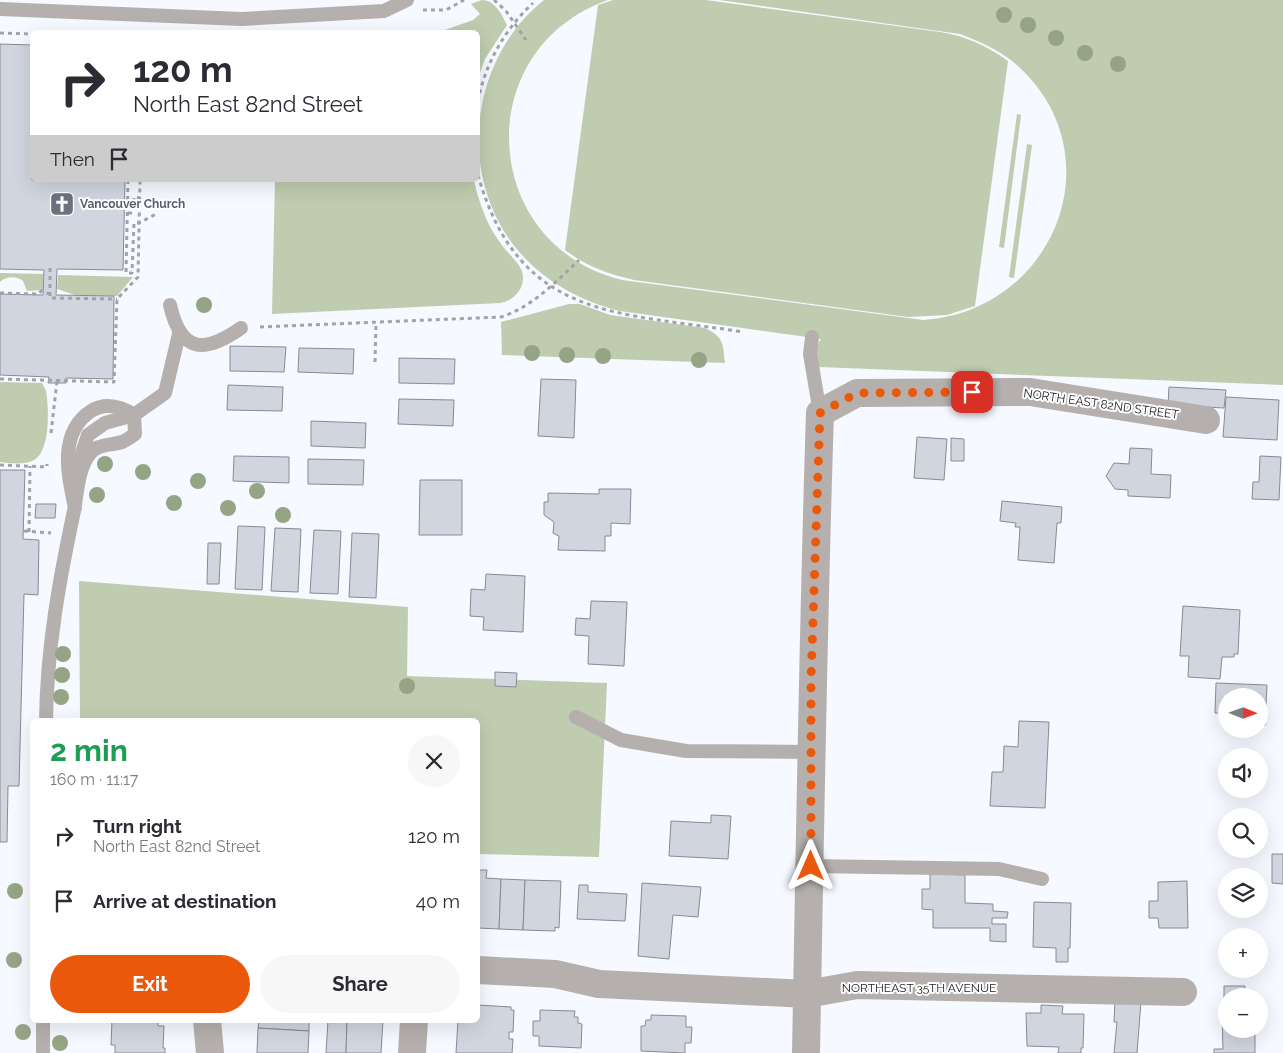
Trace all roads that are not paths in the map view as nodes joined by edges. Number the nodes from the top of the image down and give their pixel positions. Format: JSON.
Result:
{"nodes":[{"id":1,"x":403,"y":2,"type":"edge"},
{"id":2,"x":0,"y":9,"type":"edge"},
{"id":3,"x":170,"y":305,"type":"dead end"},
{"id":4,"x":241,"y":328,"type":"road end"},
{"id":5,"x":179,"y":334,"type":"junction"},
{"id":6,"x":812,"y":337,"type":"dead end"},
{"id":7,"x":820,"y":413,"type":"junction"},
{"id":8,"x":134,"y":415,"type":"junction"},
{"id":9,"x":1206,"y":420,"type":"dead end"},
{"id":10,"x":75,"y":508,"type":"junction"},
{"id":11,"x":576,"y":717,"type":"dead end"},
{"id":12,"x":46,"y":718,"type":"edge"},
{"id":13,"x":811,"y":752,"type":"junction"},
{"id":14,"x":811,"y":866,"type":"junction"},
{"id":15,"x":1042,"y":879,"type":"dead end"},
{"id":16,"x":480,"y":970,"type":"edge"},
{"id":17,"x":1184,"y":992,"type":"dead end"},
{"id":18,"x":807,"y":994,"type":"junction"},
{"id":19,"x":43,"y":1023,"type":"edge"},
{"id":20,"x":207,"y":1023,"type":"edge"},
{"id":21,"x":414,"y":1023,"type":"edge"},
{"id":22,"x":43,"y":1053,"type":"edge"},
{"id":23,"x":210,"y":1053,"type":"edge"},
{"id":24,"x":412,"y":1053,"type":"edge"},
{"id":25,"x":806,"y":1053,"type":"edge"}],
"edges":[{"from":1,"to":2,"type":"lane"},
{"from":3,"to":5,"type":"lane"},
{"from":4,"to":5,"type":"lane"},
{"from":5,"to":8,"type":"lane"},
{"from":6,"to":7,"type":"lane"},
{"from":7,"to":9,"type":"street","name":"NORTH EAST 82ND STREET"},
{"from":7,"to":13,"type":"street"},
{"from":8,"to":10,"type":"lane"},
{"from":8,"to":10,"type":"lane"},
{"from":10,"to":12,"type":"lane"},
{"from":11,"to":13,"type":"lane"},
{"from":13,"to":14,"type":"street"},
{"from":14,"to":15,"type":"lane"},
{"from":14,"to":18,"type":"street"},
{"from":16,"to":18,"type":"street","name":"NORTHEAST 35TH AVENUE"},
{"from":17,"to":18,"type":"street","name":"NORTHEAST 35TH AVENUE"},
{"from":18,"to":25,"type":"street"},
{"from":19,"to":22,"type":"lane"},
{"from":20,"to":23,"type":"street"},
{"from":21,"to":24,"type":"street"}]}
